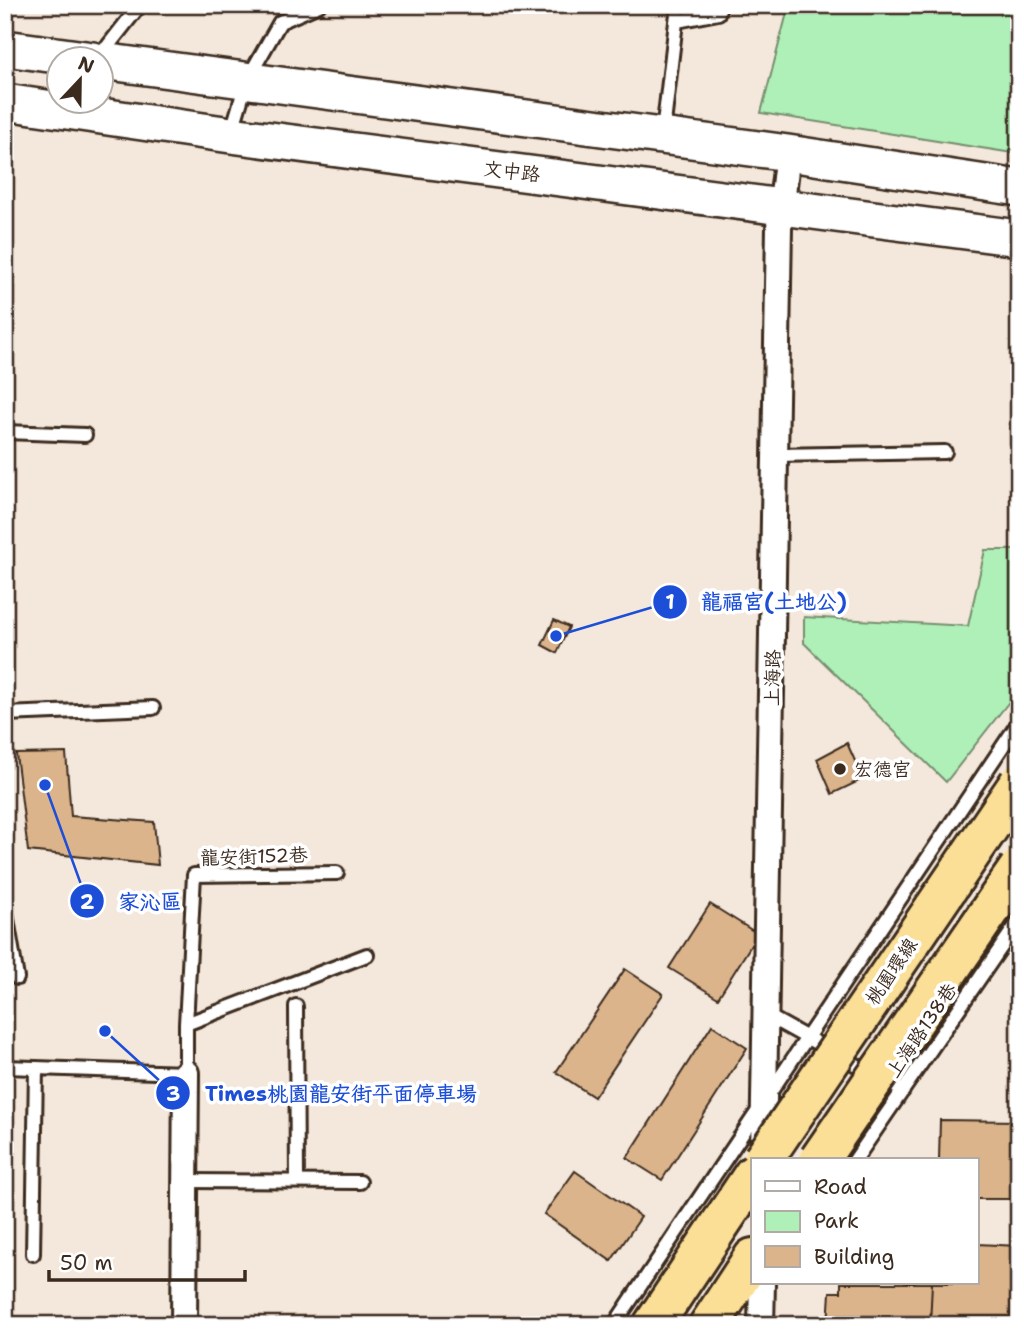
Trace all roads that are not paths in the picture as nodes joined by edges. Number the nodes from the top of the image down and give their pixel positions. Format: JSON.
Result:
{"nodes":[{"id":1,"x":140,"y":5,"type":"edge"},
{"id":2,"x":319,"y":5,"type":"edge"},
{"id":3,"x":678,"y":5,"type":"edge"},
{"id":4,"x":720,"y":5,"type":"edge"},
{"id":5,"x":677,"y":21,"type":"junction"},
{"id":6,"x":108,"y":46,"type":"edge"},
{"id":7,"x":5,"y":48,"type":"edge"},
{"id":8,"x":46,"y":53,"type":"edge"},
{"id":9,"x":116,"y":63,"type":"edge"},
{"id":10,"x":247,"y":80,"type":"junction"},
{"id":11,"x":5,"y":102,"type":"edge"},
{"id":12,"x":231,"y":135,"type":"junction"},
{"id":13,"x":662,"y":136,"type":"junction"},
{"id":14,"x":788,"y":153,"type":"junction"},
{"id":15,"x":1019,"y":188,"type":"edge"},
{"id":16,"x":781,"y":206,"type":"junction"},
{"id":17,"x":1019,"y":238,"type":"edge"},
{"id":18,"x":5,"y":432,"type":"edge"},
{"id":19,"x":85,"y":435,"type":"dead end"},
{"id":20,"x":945,"y":452,"type":"dead end"},
{"id":21,"x":775,"y":455,"type":"junction"},
{"id":22,"x":153,"y":708,"type":"dead end"},
{"id":23,"x":5,"y":713,"type":"edge"},
{"id":24,"x":1019,"y":722,"type":"edge"},
{"id":25,"x":1019,"y":783,"type":"edge"},
{"id":26,"x":1019,"y":868,"type":"edge"},
{"id":27,"x":337,"y":873,"type":"dead end"},
{"id":28,"x":5,"y":907,"type":"edge"},
{"id":29,"x":1019,"y":921,"type":"edge"},
{"id":30,"x":367,"y":955,"type":"dead end"},
{"id":31,"x":18,"y":978,"type":"dead end"},
{"id":32,"x":296,"y":1006,"type":"dead end"},
{"id":33,"x":766,"y":1015,"type":"junction"},
{"id":34,"x":186,"y":1024,"type":"junction"},
{"id":35,"x":807,"y":1037,"type":"junction"},
{"id":36,"x":5,"y":1067,"type":"edge"},
{"id":37,"x":36,"y":1068,"type":"junction"},
{"id":38,"x":187,"y":1073,"type":"junction"},
{"id":39,"x":903,"y":1091,"type":"junction"},
{"id":40,"x":764,"y":1101,"type":"junction"},
{"id":41,"x":763,"y":1158,"type":"edge"},
{"id":42,"x":764,"y":1158,"type":"edge"},
{"id":43,"x":820,"y":1158,"type":"edge"},
{"id":44,"x":856,"y":1158,"type":"edge"},
{"id":45,"x":751,"y":1178,"type":"edge"},
{"id":46,"x":186,"y":1181,"type":"junction"},
{"id":47,"x":297,"y":1181,"type":"junction"},
{"id":48,"x":360,"y":1182,"type":"dead end"},
{"id":49,"x":33,"y":1254,"type":"dead end"},
{"id":50,"x":751,"y":1261,"type":"edge"},
{"id":51,"x":765,"y":1288,"type":"edge"},
{"id":52,"x":184,"y":1325,"type":"edge"},
{"id":53,"x":614,"y":1325,"type":"edge"},
{"id":54,"x":653,"y":1325,"type":"edge"},
{"id":55,"x":709,"y":1325,"type":"edge"},
{"id":56,"x":761,"y":1325,"type":"edge"}],
"edges":[{"from":1,"to":6,"type":"lane"},
{"from":2,"to":10,"type":"lane"},
{"from":3,"to":5,"type":"lane"},
{"from":4,"to":5,"type":"lane"},
{"from":5,"to":13,"type":"lane"},
{"from":7,"to":8,"type":"street"},
{"from":9,"to":10,"type":"street"},
{"from":10,"to":12,"type":"lane"},
{"from":10,"to":13,"type":"street"},
{"from":11,"to":12,"type":"street","name":"文中路"},
{"from":12,"to":16,"type":"street","name":"文中路"},
{"from":13,"to":14,"type":"street"},
{"from":14,"to":15,"type":"street"},
{"from":14,"to":16,"type":"street","name":"上海路"},
{"from":16,"to":17,"type":"street","name":"文中路"},
{"from":16,"to":21,"type":"street","name":"上海路"},
{"from":18,"to":19,"type":"lane"},
{"from":20,"to":21,"type":"lane"},
{"from":21,"to":33,"type":"street","name":"上海路"},
{"from":22,"to":23,"type":"lane"},
{"from":24,"to":35,"type":"lane"},
{"from":25,"to":42,"type":"highway","name":"桃園環線","bridge":true},
{"from":26,"to":43,"type":"highway","bridge":true},
{"from":27,"to":34,"type":"lane","name":"龍安街152巷"},
{"from":28,"to":31,"type":"lane"},
{"from":29,"to":39,"type":"lane","name":"上海路138巷"},
{"from":30,"to":34,"type":"lane"},
{"from":32,"to":47,"type":"lane"},
{"from":33,"to":35,"type":"lane"},
{"from":33,"to":40,"type":"street","name":"上海路"},
{"from":34,"to":38,"type":"lane","name":"龍安街152巷"},
{"from":35,"to":39,"type":"lane"},
{"from":35,"to":40,"type":"lane"},
{"from":36,"to":37,"type":"lane"},
{"from":37,"to":38,"type":"lane"},
{"from":37,"to":49,"type":"lane"},
{"from":38,"to":46,"type":"street"},
{"from":39,"to":44,"type":"lane","name":"上海路138巷"},
{"from":40,"to":41,"type":"street","name":"上海路"},
{"from":40,"to":53,"type":"lane"},
{"from":45,"to":54,"type":"highway"},
{"from":46,"to":47,"type":"lane"},
{"from":46,"to":52,"type":"street"},
{"from":47,"to":48,"type":"lane"},
{"from":50,"to":55,"type":"highway"},
{"from":51,"to":56,"type":"street"}]}
